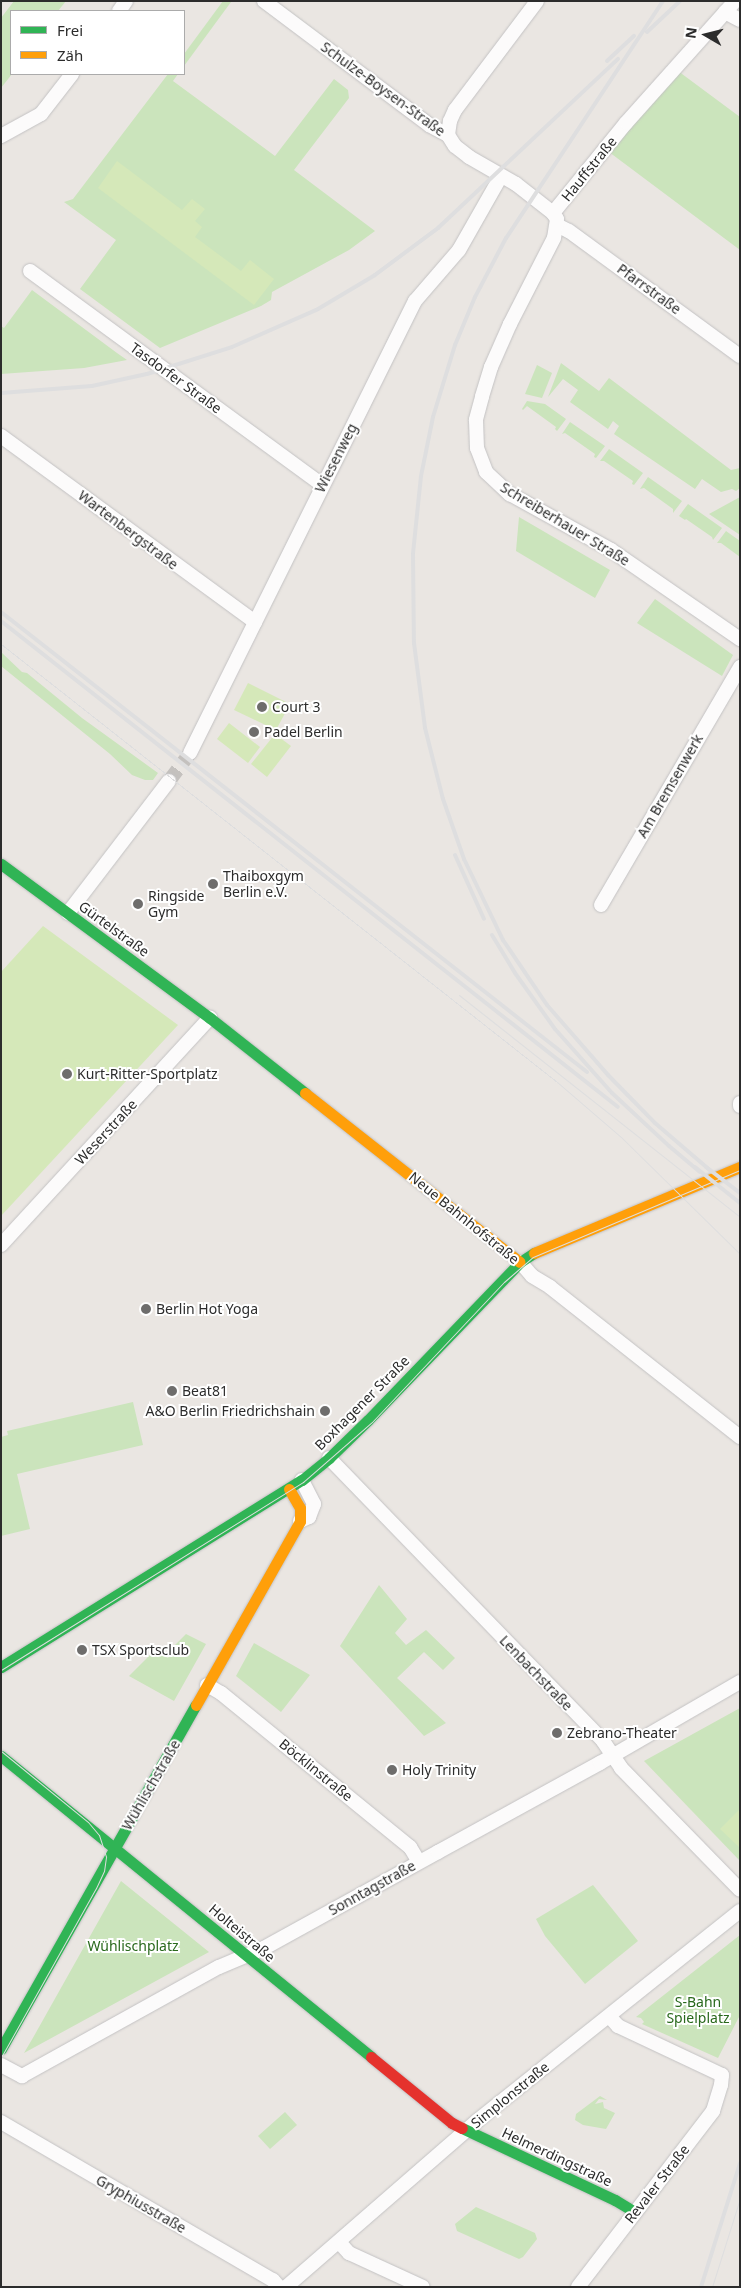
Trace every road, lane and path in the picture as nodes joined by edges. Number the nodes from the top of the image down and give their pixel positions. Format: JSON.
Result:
{"nodes":[{"id":1,"x":264,"y":1,"type":"edge"},
{"id":2,"x":537,"y":1,"type":"edge"},
{"id":3,"x":735,"y":1,"type":"edge"},
{"id":4,"x":725,"y":12,"type":"junction"},
{"id":5,"x":740,"y":20,"type":"edge"},
{"id":6,"x":71,"y":75,"type":"edge"},
{"id":7,"x":448,"y":135,"type":"junction"},
{"id":8,"x":1,"y":136,"type":"edge"},
{"id":9,"x":501,"y":176,"type":"junction"},
{"id":10,"x":555,"y":219,"type":"junction"},
{"id":11,"x":30,"y":271,"type":"dead end"},
{"id":12,"x":740,"y":356,"type":"edge"},
{"id":13,"x":476,"y":420,"type":"joint"},
{"id":14,"x":1,"y":436,"type":"edge"},
{"id":15,"x":322,"y":485,"type":"junction"},
{"id":16,"x":254,"y":622,"type":"junction"},
{"id":17,"x":740,"y":639,"type":"edge"},
{"id":18,"x":740,"y":667,"type":"edge"},
{"id":19,"x":190,"y":753,"type":"tunnel mouth"},
{"id":20,"x":169,"y":781,"type":"tunnel mouth"},
{"id":21,"x":1,"y":864,"type":"edge"},
{"id":22,"x":601,"y":905,"type":"dead end"},
{"id":23,"x":68,"y":913,"type":"junction"},
{"id":24,"x":210,"y":1018,"type":"junction"},
{"id":25,"x":740,"y":1167,"type":"edge"},
{"id":26,"x":1,"y":1245,"type":"edge"},
{"id":27,"x":520,"y":1262,"type":"junction"},
{"id":28,"x":740,"y":1437,"type":"edge"},
{"id":29,"x":329,"y":1458,"type":"junction"},
{"id":30,"x":302,"y":1480,"type":"junction"},
{"id":31,"x":289,"y":1489,"type":"junction"},
{"id":32,"x":300,"y":1520,"type":"junction"},
{"id":33,"x":1,"y":1667,"type":"edge"},
{"id":34,"x":740,"y":1682,"type":"edge"},
{"id":35,"x":207,"y":1685,"type":"junction"},
{"id":36,"x":1,"y":1756,"type":"edge"},
{"id":37,"x":613,"y":1756,"type":"junction"},
{"id":38,"x":115,"y":1848,"type":"junction"},
{"id":39,"x":419,"y":1862,"type":"junction"},
{"id":40,"x":740,"y":1890,"type":"edge"},
{"id":41,"x":740,"y":1911,"type":"edge"},
{"id":42,"x":247,"y":1956,"type":"junction"},
{"id":43,"x":609,"y":2016,"type":"junction"},
{"id":44,"x":1,"y":2049,"type":"edge"},
{"id":45,"x":1,"y":2065,"type":"edge"},
{"id":46,"x":1,"y":2122,"type":"edge"},
{"id":47,"x":466,"y":2131,"type":"junction"},
{"id":48,"x":635,"y":2212,"type":"junction"},
{"id":49,"x":339,"y":2242,"type":"junction"},
{"id":50,"x":279,"y":2287,"type":"edge"},
{"id":51,"x":286,"y":2287,"type":"edge"},
{"id":52,"x":423,"y":2287,"type":"edge"},
{"id":53,"x":578,"y":2287,"type":"edge"}],
"edges":[{"from":1,"to":7,"type":"street","name":"Schulze-Boysen-Straße"},
{"from":2,"to":7,"type":"street"},
{"from":3,"to":4,"type":"street","name":"Hauffstraße"},
{"from":4,"to":5,"type":"street"},
{"from":4,"to":10,"type":"street","name":"Hauffstraße"},
{"from":6,"to":8,"type":"street"},
{"from":7,"to":9,"type":"street","name":"Schulze-Boysen-Straße"},
{"from":9,"to":10,"type":"street","name":"Pfarrstraße"},
{"from":9,"to":15,"type":"street","name":"Wiesenweg"},
{"from":10,"to":12,"type":"street","name":"Pfarrstraße"},
{"from":10,"to":13,"type":"street","name":"Hauffstraße"},
{"from":11,"to":15,"type":"street","name":"Tasdorfer Straße"},
{"from":13,"to":17,"type":"street","name":"Schreiberhauer Straße"},
{"from":14,"to":16,"type":"street","name":"Wartenbergstraße"},
{"from":15,"to":16,"type":"street","name":"Wiesenweg"},
{"from":16,"to":19,"type":"street","name":"Wiesenweg"},
{"from":18,"to":22,"type":"street","name":"Am Bremsenwerk"},
{"from":20,"to":23,"type":"street"},
{"from":21,"to":23,"type":"street","name":"Gürtelstraße"},
{"from":23,"to":24,"type":"street","name":"Gürtelstraße"},
{"from":24,"to":26,"type":"street","name":"Weserstraße"},
{"from":24,"to":27,"type":"street","name":"Neue Bahnhofstraße"},
{"from":25,"to":27,"type":"street","name":"Boxhagener Straße"},
{"from":27,"to":28,"type":"street","name":"Neue Bahnhofstraße"},
{"from":27,"to":29,"type":"street","name":"Boxhagener Straße"},
{"from":29,"to":30,"type":"street","name":"Boxhagener Straße"},
{"from":29,"to":37,"type":"street","name":"Lenbachstraße"},
{"from":30,"to":31,"type":"street","name":"Boxhagener Straße"},
{"from":30,"to":32,"type":"street","name":"Wühlischstraße"},
{"from":31,"to":32,"type":"street"},
{"from":31,"to":33,"type":"street","name":"Boxhagener Straße"},
{"from":32,"to":35,"type":"street","name":"Wühlischstraße"},
{"from":34,"to":37,"type":"street","name":"Sonntagstraße"},
{"from":35,"to":38,"type":"street","name":"Wühlischstraße"},
{"from":35,"to":39,"type":"street","name":"Böcklinstraße"},
{"from":36,"to":38,"type":"street","name":"Holteistraße"},
{"from":37,"to":39,"type":"street","name":"Sonntagstraße"},
{"from":37,"to":40,"type":"street","name":"Lenbachstraße"},
{"from":38,"to":42,"type":"street","name":"Holteistraße"},
{"from":38,"to":44,"type":"street","name":"Wühlischstraße"},
{"from":39,"to":42,"type":"street","name":"Sonntagstraße"},
{"from":41,"to":43,"type":"street","name":"Simplonstraße"},
{"from":42,"to":45,"type":"street","name":"Sonntagstraße"},
{"from":42,"to":47,"type":"street","name":"Holteistraße"},
{"from":43,"to":47,"type":"street","name":"Simplonstraße"},
{"from":43,"to":48,"type":"street","name":"Revaler Straße"},
{"from":46,"to":50,"type":"street","name":"Gryphiusstraße"},
{"from":47,"to":48,"type":"street","name":"Helmerdingstraße"},
{"from":47,"to":49,"type":"street","name":"Simplonstraße"},
{"from":48,"to":53,"type":"street","name":"Revaler Straße"},
{"from":49,"to":51,"type":"street","name":"Simplonstraße"},
{"from":49,"to":52,"type":"street"}]}
